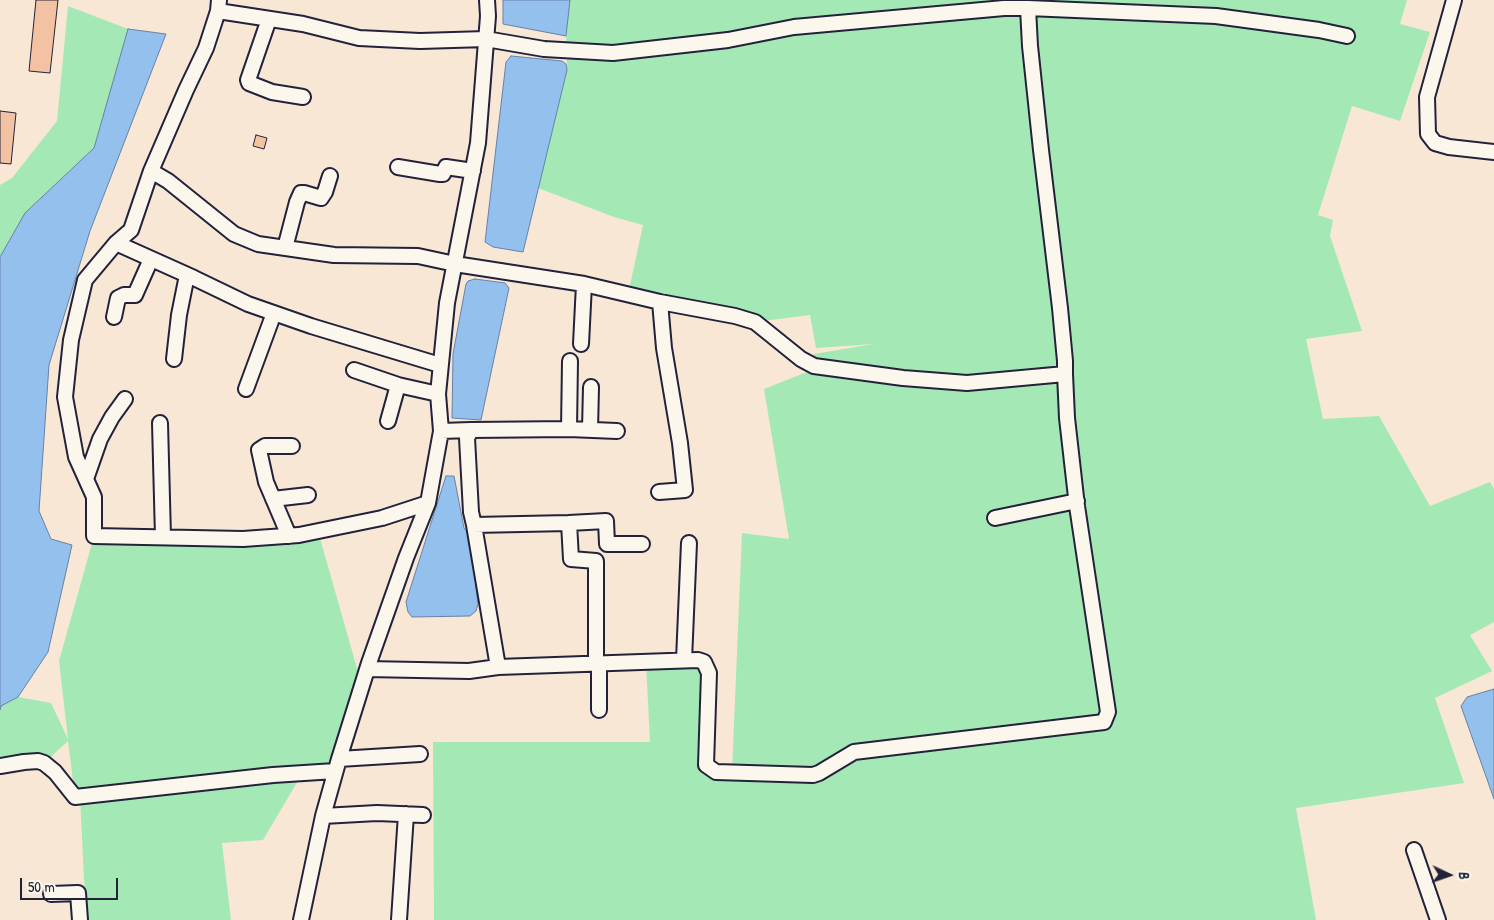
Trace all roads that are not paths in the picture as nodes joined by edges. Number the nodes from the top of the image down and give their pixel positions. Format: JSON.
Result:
{"nodes":[{"id":1,"x":487,"y":0,"type":"edge"},
{"id":2,"x":1454,"y":0,"type":"edge"},
{"id":3,"x":1003,"y":4,"type":"edge"},
{"id":4,"x":218,"y":6,"type":"edge"},
{"id":5,"x":1028,"y":8,"type":"junction"},
{"id":6,"x":269,"y":19,"type":"junction"},
{"id":7,"x":1347,"y":36,"type":"dead end"},
{"id":8,"x":486,"y":39,"type":"junction"},
{"id":9,"x":302,"y":97,"type":"dead end"},
{"id":10,"x":1494,"y":152,"type":"edge"},
{"id":11,"x":398,"y":167,"type":"dead end"},
{"id":12,"x":151,"y":171,"type":"junction"},
{"id":13,"x":473,"y":171,"type":"junction"},
{"id":14,"x":330,"y":176,"type":"dead end"},
{"id":15,"x":116,"y":244,"type":"junction"},
{"id":16,"x":285,"y":248,"type":"junction"},
{"id":17,"x":151,"y":259,"type":"junction"},
{"id":18,"x":455,"y":264,"type":"junction"},
{"id":19,"x":187,"y":275,"type":"junction"},
{"id":20,"x":584,"y":284,"type":"junction"},
{"id":21,"x":660,"y":302,"type":"junction"},
{"id":22,"x":274,"y":313,"type":"junction"},
{"id":23,"x":114,"y":317,"type":"dead end"},
{"id":24,"x":581,"y":344,"type":"dead end"},
{"id":25,"x":174,"y":359,"type":"dead end"},
{"id":26,"x":570,"y":361,"type":"dead end"},
{"id":27,"x":440,"y":365,"type":"junction"},
{"id":28,"x":354,"y":370,"type":"dead end"},
{"id":29,"x":1065,"y":374,"type":"junction"},
{"id":30,"x":398,"y":385,"type":"junction"},
{"id":31,"x":591,"y":387,"type":"dead end"},
{"id":32,"x":246,"y":389,"type":"dead end"},
{"id":33,"x":438,"y":394,"type":"junction"},
{"id":34,"x":125,"y":399,"type":"dead end"},
{"id":35,"x":388,"y":421,"type":"dead end"},
{"id":36,"x":160,"y":423,"type":"dead end"},
{"id":37,"x":569,"y":429,"type":"junction"},
{"id":38,"x":470,"y":430,"type":"junction"},
{"id":39,"x":590,"y":430,"type":"junction"},
{"id":40,"x":441,"y":431,"type":"junction"},
{"id":41,"x":617,"y":431,"type":"dead end"},
{"id":42,"x":292,"y":446,"type":"dead end"},
{"id":43,"x":86,"y":479,"type":"junction"},
{"id":44,"x":659,"y":492,"type":"dead end"},
{"id":45,"x":308,"y":495,"type":"dead end"},
{"id":46,"x":273,"y":499,"type":"junction"},
{"id":47,"x":1077,"y":501,"type":"junction"},
{"id":48,"x":428,"y":502,"type":"junction"},
{"id":49,"x":995,"y":518,"type":"dead end"},
{"id":50,"x":569,"y":524,"type":"junction"},
{"id":51,"x":474,"y":525,"type":"junction"},
{"id":52,"x":289,"y":536,"type":"junction"},
{"id":53,"x":163,"y":537,"type":"junction"},
{"id":54,"x":642,"y":544,"type":"dead end"},
{"id":55,"x":689,"y":544,"type":"dead end"},
{"id":56,"x":684,"y":660,"type":"junction"},
{"id":57,"x":597,"y":664,"type":"junction"},
{"id":58,"x":498,"y":667,"type":"junction"},
{"id":59,"x":367,"y":668,"type":"junction"},
{"id":60,"x":599,"y":710,"type":"dead end"},
{"id":61,"x":420,"y":754,"type":"dead end"},
{"id":62,"x":337,"y":765,"type":"junction"},
{"id":63,"x":0,"y":766,"type":"edge"},
{"id":64,"x":406,"y":814,"type":"junction"},
{"id":65,"x":424,"y":815,"type":"dead end"},
{"id":66,"x":323,"y":816,"type":"junction"},
{"id":67,"x":1414,"y":850,"type":"dead end"},
{"id":68,"x":51,"y":894,"type":"dead end"},
{"id":69,"x":80,"y":920,"type":"edge"},
{"id":70,"x":300,"y":920,"type":"edge"},
{"id":71,"x":399,"y":920,"type":"edge"},
{"id":72,"x":1438,"y":920,"type":"edge"}],
"edges":[{"from":1,"to":8,"type":"street"},
{"from":2,"to":10,"type":"street"},
{"from":3,"to":5,"type":"street"},
{"from":3,"to":8,"type":"street"},
{"from":4,"to":6,"type":"street"},
{"from":4,"to":12,"type":"street"},
{"from":5,"to":7,"type":"street"},
{"from":5,"to":29,"type":"street"},
{"from":6,"to":8,"type":"street"},
{"from":6,"to":9,"type":"street"},
{"from":8,"to":13,"type":"street"},
{"from":11,"to":13,"type":"street"},
{"from":12,"to":15,"type":"street"},
{"from":12,"to":16,"type":"street"},
{"from":13,"to":18,"type":"street"},
{"from":14,"to":16,"type":"street"},
{"from":15,"to":17,"type":"street"},
{"from":15,"to":43,"type":"street"},
{"from":16,"to":18,"type":"street"},
{"from":17,"to":19,"type":"street"},
{"from":17,"to":23,"type":"street"},
{"from":18,"to":20,"type":"street"},
{"from":18,"to":27,"type":"street"},
{"from":19,"to":22,"type":"street"},
{"from":19,"to":25,"type":"street"},
{"from":20,"to":21,"type":"street"},
{"from":20,"to":24,"type":"street"},
{"from":21,"to":29,"type":"street"},
{"from":21,"to":44,"type":"street"},
{"from":22,"to":27,"type":"street"},
{"from":22,"to":32,"type":"street"},
{"from":26,"to":37,"type":"street"},
{"from":27,"to":33,"type":"street"},
{"from":28,"to":30,"type":"street"},
{"from":29,"to":47,"type":"street"},
{"from":30,"to":33,"type":"street"},
{"from":30,"to":35,"type":"street"},
{"from":31,"to":39,"type":"street"},
{"from":33,"to":40,"type":"street"},
{"from":34,"to":43,"type":"street"},
{"from":36,"to":53,"type":"street"},
{"from":37,"to":38,"type":"street"},
{"from":37,"to":39,"type":"street"},
{"from":38,"to":40,"type":"street"},
{"from":38,"to":51,"type":"street"},
{"from":39,"to":41,"type":"street"},
{"from":40,"to":48,"type":"street"},
{"from":42,"to":46,"type":"street"},
{"from":43,"to":53,"type":"street"},
{"from":45,"to":46,"type":"street"},
{"from":46,"to":52,"type":"street"},
{"from":47,"to":49,"type":"street"},
{"from":47,"to":56,"type":"street"},
{"from":48,"to":52,"type":"street"},
{"from":48,"to":59,"type":"street"},
{"from":50,"to":51,"type":"street"},
{"from":50,"to":54,"type":"street"},
{"from":50,"to":57,"type":"street"},
{"from":51,"to":58,"type":"street"},
{"from":52,"to":53,"type":"street"},
{"from":55,"to":56,"type":"street"},
{"from":56,"to":57,"type":"street"},
{"from":57,"to":58,"type":"street"},
{"from":57,"to":60,"type":"street"},
{"from":58,"to":59,"type":"street"},
{"from":59,"to":62,"type":"street"},
{"from":61,"to":62,"type":"street"},
{"from":62,"to":63,"type":"street"},
{"from":62,"to":66,"type":"street"},
{"from":64,"to":65,"type":"street"},
{"from":64,"to":66,"type":"street"},
{"from":64,"to":71,"type":"street"},
{"from":66,"to":70,"type":"street"},
{"from":67,"to":72,"type":"street"},
{"from":68,"to":69,"type":"street"}]}
